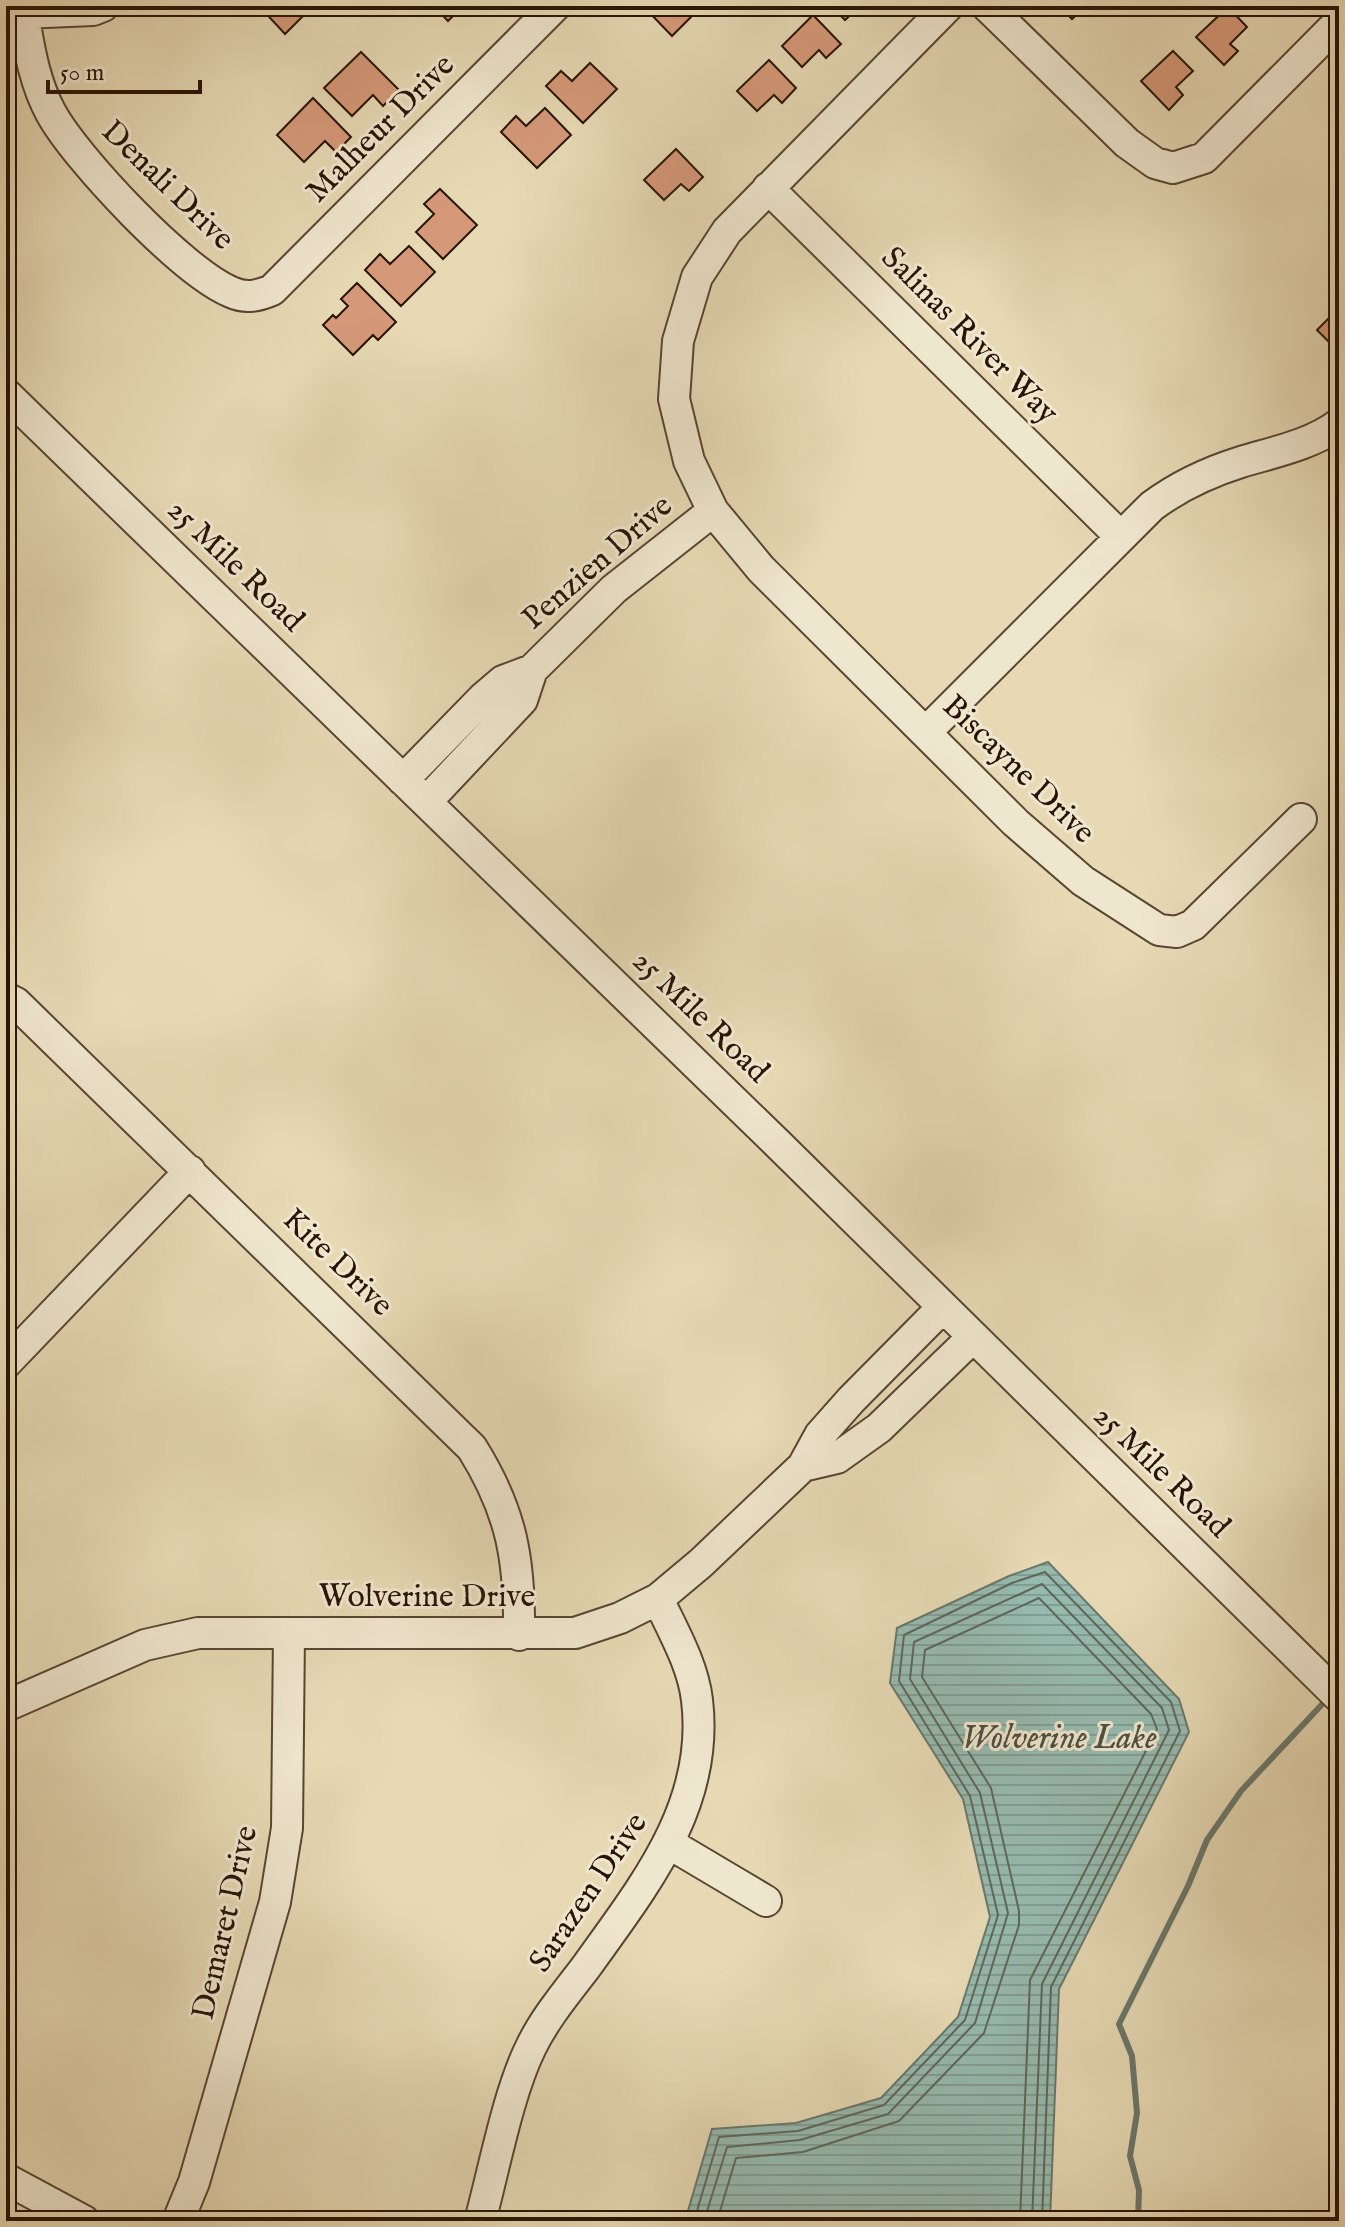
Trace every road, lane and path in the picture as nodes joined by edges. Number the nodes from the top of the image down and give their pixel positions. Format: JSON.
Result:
{"nodes":[{"id":1,"x":103,"y":6,"type":"edge"},
{"id":2,"x":555,"y":6,"type":"edge"},
{"id":3,"x":948,"y":6,"type":"edge"},
{"id":4,"x":987,"y":6,"type":"edge"},
{"id":5,"x":14,"y":11,"type":"edge"},
{"id":6,"x":1339,"y":22,"type":"edge"},
{"id":7,"x":768,"y":188,"type":"junction"},
{"id":8,"x":255,"y":297,"type":"joint"},
{"id":9,"x":6,"y":394,"type":"edge"},
{"id":10,"x":1335,"y":437,"type":"edge"},
{"id":11,"x":713,"y":511,"type":"junction"},
{"id":12,"x":1119,"y":535,"type":"junction"},
{"id":13,"x":532,"y":670,"type":"junction"},
{"id":14,"x":926,"y":732,"type":"junction"},
{"id":15,"x":403,"y":780,"type":"junction"},
{"id":16,"x":426,"y":802,"type":"junction"},
{"id":17,"x":1301,"y":819,"type":"dead end"},
{"id":18,"x":6,"y":998,"type":"edge"},
{"id":19,"x":190,"y":1171,"type":"junction"},
{"id":20,"x":942,"y":1308,"type":"junction"},
{"id":21,"x":972,"y":1338,"type":"junction"},
{"id":22,"x":6,"y":1363,"type":"edge"},
{"id":23,"x":851,"y":1400,"type":"junction"},
{"id":24,"x":879,"y":1428,"type":"junction"},
{"id":25,"x":803,"y":1466,"type":"junction"},
{"id":26,"x":658,"y":1599,"type":"junction"},
{"id":27,"x":289,"y":1633,"type":"junction"},
{"id":28,"x":519,"y":1635,"type":"junction"},
{"id":29,"x":1339,"y":1697,"type":"edge"},
{"id":30,"x":6,"y":1706,"type":"edge"},
{"id":31,"x":670,"y":1844,"type":"junction"},
{"id":32,"x":766,"y":1901,"type":"dead end"},
{"id":33,"x":6,"y":2179,"type":"edge"},
{"id":34,"x":84,"y":2221,"type":"edge"},
{"id":35,"x":178,"y":2221,"type":"edge"},
{"id":36,"x":480,"y":2221,"type":"edge"}],
"edges":[{"from":1,"to":5,"type":"street"},
{"from":2,"to":8,"type":"street","name":"Malheur Drive"},
{"from":3,"to":7,"type":"street","name":"Biscayne Drive"},
{"from":4,"to":6,"type":"street"},
{"from":5,"to":8,"type":"street","name":"Denali Drive"},
{"from":7,"to":11,"type":"street","name":"Biscayne Drive"},
{"from":7,"to":12,"type":"street","name":"Salinas River Way"},
{"from":9,"to":15,"type":"street","name":"25 Mile Road"},
{"from":10,"to":12,"type":"street"},
{"from":11,"to":13,"type":"street","name":"Penzien Drive"},
{"from":11,"to":14,"type":"street","name":"Biscayne Drive"},
{"from":12,"to":14,"type":"street"},
{"from":13,"to":15,"type":"street","name":"Penzien Drive"},
{"from":13,"to":16,"type":"street","name":"Penzien Drive"},
{"from":14,"to":17,"type":"street","name":"Biscayne Drive"},
{"from":15,"to":16,"type":"street","name":"25 Mile Road"},
{"from":16,"to":20,"type":"street","name":"25 Mile Road"},
{"from":18,"to":19,"type":"street","name":"Kite Drive"},
{"from":19,"to":22,"type":"street"},
{"from":19,"to":28,"type":"street","name":"Kite Drive"},
{"from":20,"to":21,"type":"street","name":"25 Mile Road"},
{"from":20,"to":23,"type":"street","name":"Wolverine Drive"},
{"from":21,"to":24,"type":"street","name":"Wolverine Drive"},
{"from":21,"to":29,"type":"street","name":"25 Mile Road"},
{"from":23,"to":24,"type":"street"},
{"from":23,"to":25,"type":"street","name":"Wolverine Drive"},
{"from":24,"to":25,"type":"street","name":"Wolverine Drive"},
{"from":25,"to":26,"type":"street","name":"Wolverine Drive"},
{"from":26,"to":28,"type":"street","name":"Wolverine Drive"},
{"from":26,"to":31,"type":"street","name":"Sarazen Drive"},
{"from":27,"to":28,"type":"street","name":"Wolverine Drive"},
{"from":27,"to":30,"type":"street","name":"Wolverine Drive"},
{"from":27,"to":35,"type":"street","name":"Demaret Drive"},
{"from":31,"to":32,"type":"street"},
{"from":31,"to":36,"type":"street","name":"Sarazen Drive"},
{"from":33,"to":34,"type":"street"}]}
